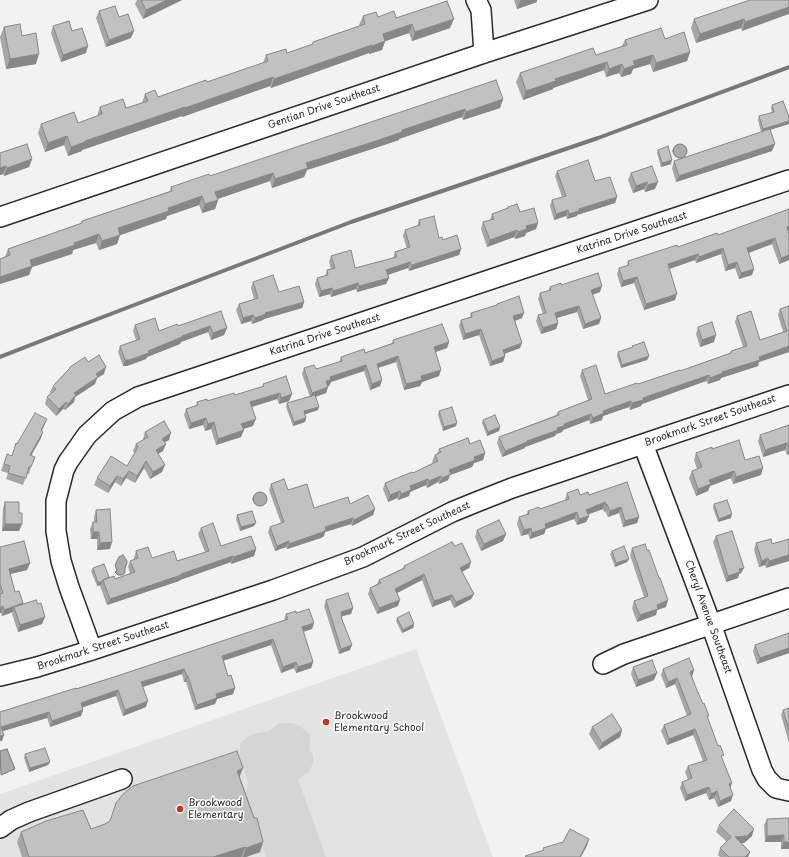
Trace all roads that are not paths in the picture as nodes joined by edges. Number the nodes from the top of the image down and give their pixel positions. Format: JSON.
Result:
{"nodes":[{"id":1,"x":476,"y":0,"type":"edge"},
{"id":2,"x":648,"y":0,"type":"edge"},
{"id":3,"x":484,"y":53,"type":"junction"},
{"id":4,"x":789,"y":180,"type":"edge"},
{"id":5,"x":0,"y":217,"type":"edge"},
{"id":6,"x":789,"y":395,"type":"edge"},
{"id":7,"x":643,"y":444,"type":"junction"},
{"id":8,"x":789,"y":598,"type":"edge"},
{"id":9,"x":711,"y":624,"type":"junction"},
{"id":10,"x":92,"y":650,"type":"junction"},
{"id":11,"x":603,"y":664,"type":"dead end"},
{"id":12,"x":0,"y":676,"type":"edge"},
{"id":13,"x":122,"y":778,"type":"dead end"},
{"id":14,"x":783,"y":789,"type":"edge"},
{"id":15,"x":0,"y":828,"type":"edge"}],
"edges":[{"from":1,"to":3,"type":"street"},
{"from":2,"to":3,"type":"street","name":"Gentian Drive Southeast"},
{"from":3,"to":5,"type":"street","name":"Gentian Drive Southeast"},
{"from":4,"to":10,"type":"street","name":"Katrina Drive Southeast"},
{"from":6,"to":7,"type":"street","name":"Brookmark Street Southeast"},
{"from":7,"to":9,"type":"street","name":"Cheryl Avenue Southeast"},
{"from":7,"to":10,"type":"street","name":"Brookmark Street Southeast"},
{"from":8,"to":9,"type":"street"},
{"from":9,"to":11,"type":"street"},
{"from":9,"to":14,"type":"street","name":"Cheryl Avenue Southeast"},
{"from":10,"to":12,"type":"street","name":"Brookmark Street Southeast"},
{"from":13,"to":15,"type":"street"}]}
